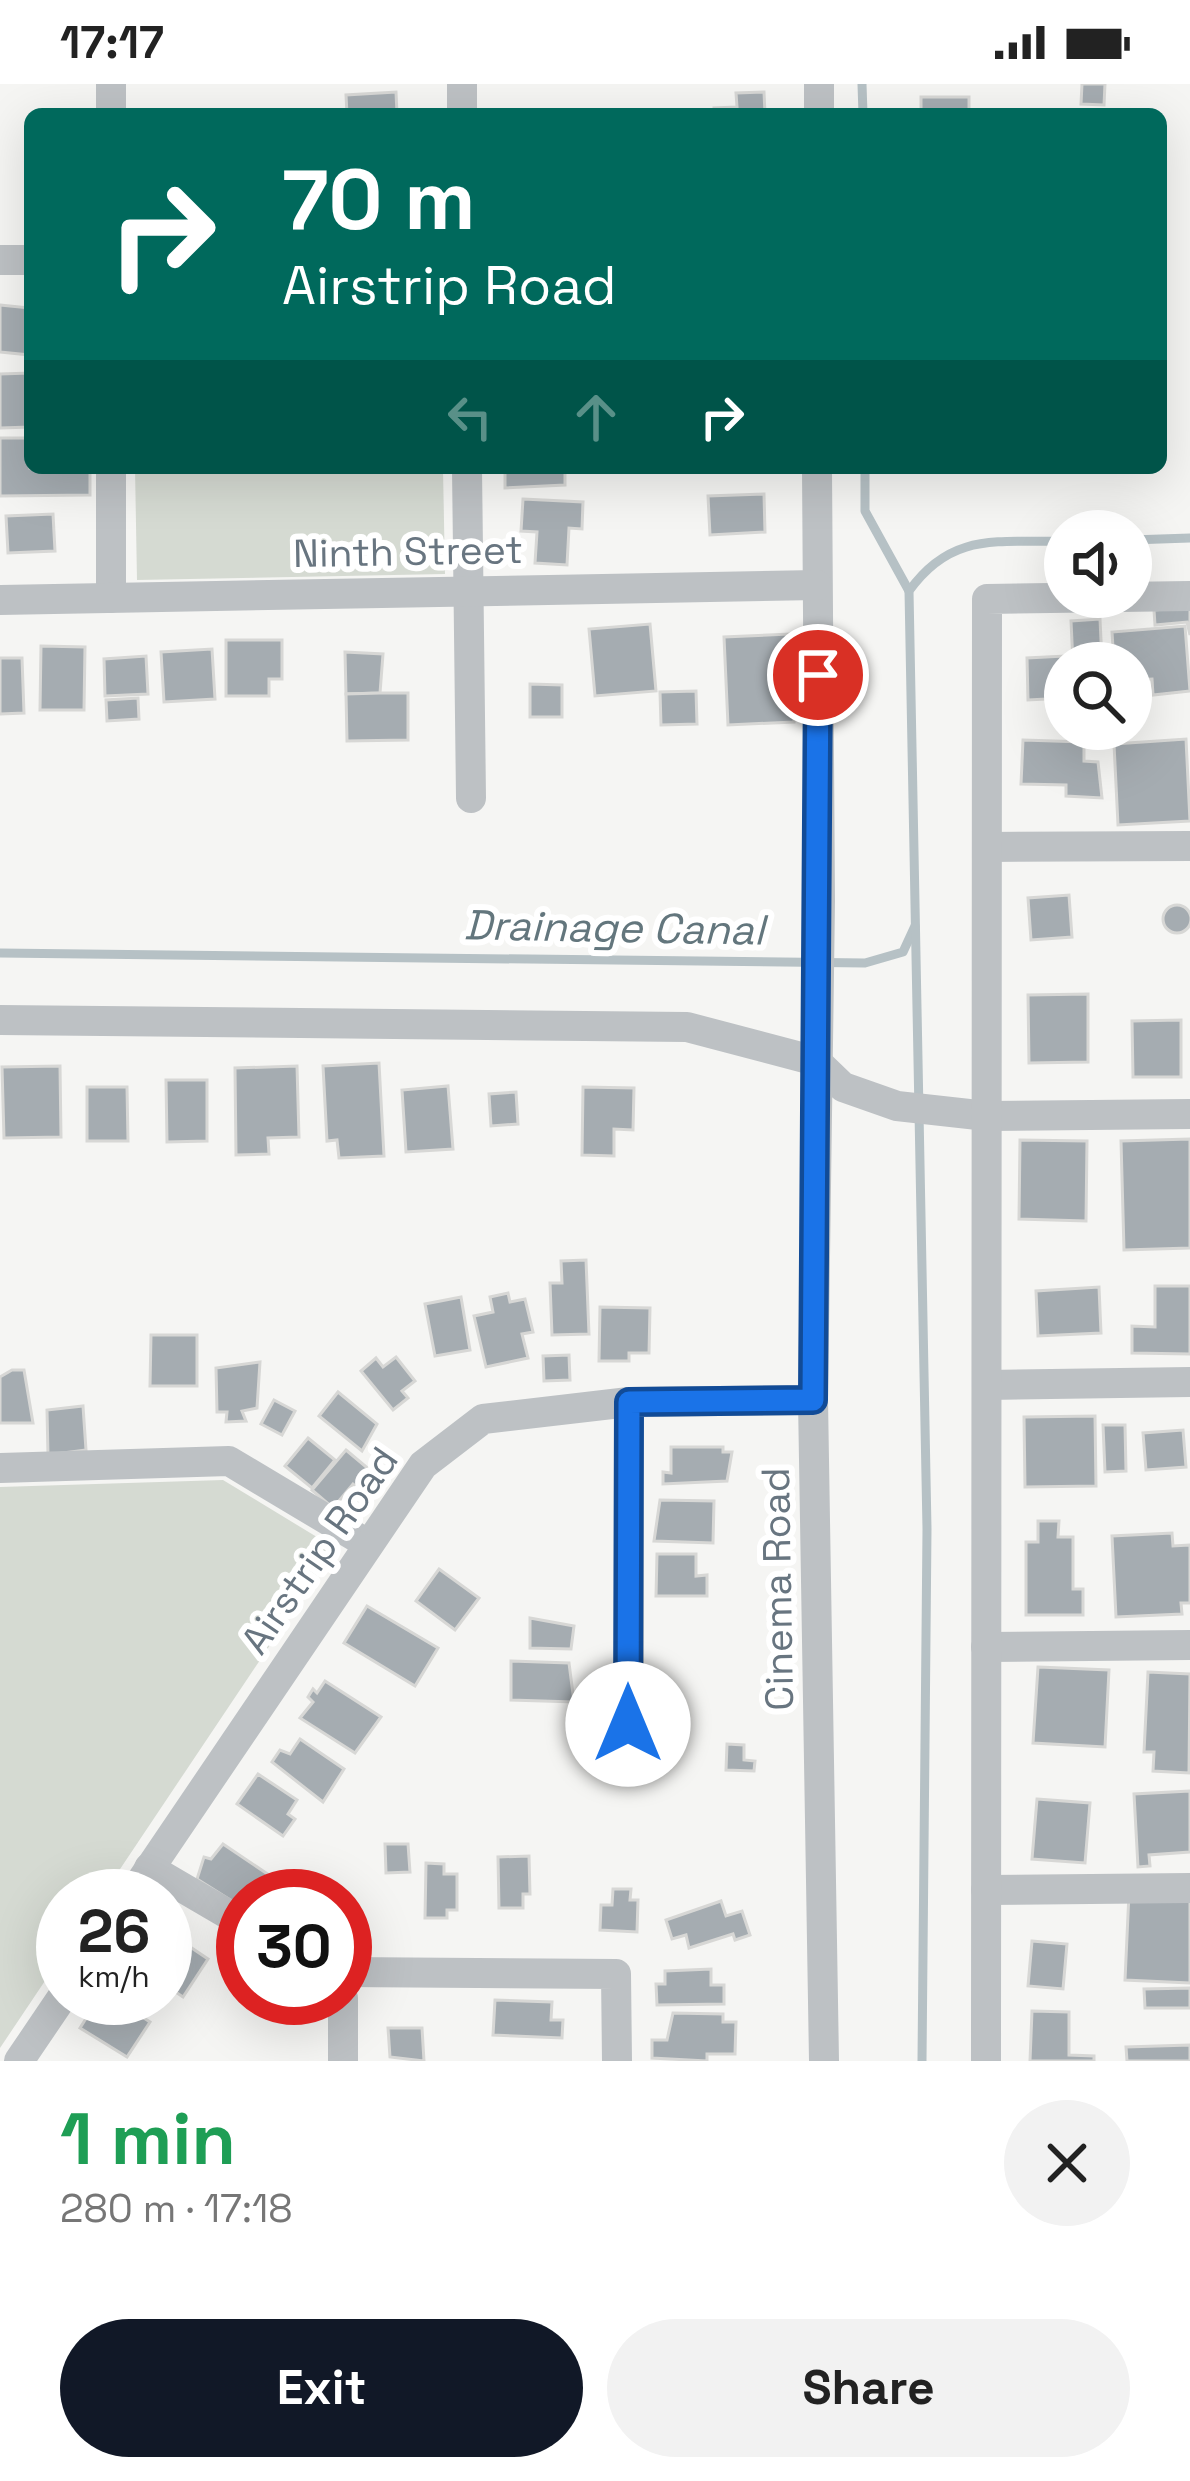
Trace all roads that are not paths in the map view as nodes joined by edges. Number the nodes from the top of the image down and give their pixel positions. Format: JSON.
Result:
{"nodes":[{"id":1,"x":111,"y":474,"type":"edge"},
{"id":2,"x":466,"y":474,"type":"edge"},
{"id":3,"x":818,"y":474,"type":"edge"},
{"id":4,"x":817,"y":585,"type":"junction"},
{"id":5,"x":469,"y":588,"type":"junction"},
{"id":6,"x":1190,"y":596,"type":"edge"},
{"id":7,"x":111,"y":598,"type":"junction"},
{"id":8,"x":0,"y":600,"type":"edge"},
{"id":9,"x":471,"y":798,"type":"dead end"},
{"id":10,"x":1190,"y":846,"type":"edge"},
{"id":11,"x":987,"y":848,"type":"junction"},
{"id":12,"x":0,"y":1020,"type":"edge"},
{"id":13,"x":815,"y":1061,"type":"junction"},
{"id":14,"x":1190,"y":1114,"type":"edge"},
{"id":15,"x":987,"y":1116,"type":"junction"},
{"id":16,"x":1190,"y":1382,"type":"edge"},
{"id":17,"x":987,"y":1385,"type":"junction"},
{"id":18,"x":813,"y":1400,"type":"junction"},
{"id":19,"x":629,"y":1402,"type":"junction"},
{"id":20,"x":0,"y":1468,"type":"edge"},
{"id":21,"x":366,"y":1543,"type":"junction"},
{"id":22,"x":1190,"y":1645,"type":"edge"},
{"id":23,"x":986,"y":1647,"type":"junction"},
{"id":24,"x":628,"y":1770,"type":"dead end"},
{"id":25,"x":149,"y":1868,"type":"joint"},
{"id":26,"x":1190,"y":1888,"type":"edge"},
{"id":27,"x":986,"y":1890,"type":"junction"},
{"id":28,"x":216,"y":1907,"type":"edge"},
{"id":29,"x":372,"y":1972,"type":"edge"},
{"id":30,"x":43,"y":2025,"type":"edge"},
{"id":31,"x":343,"y":2025,"type":"edge"},
{"id":32,"x":19,"y":2061,"type":"edge"},
{"id":33,"x":343,"y":2061,"type":"edge"},
{"id":34,"x":617,"y":2061,"type":"edge"},
{"id":35,"x":824,"y":2061,"type":"edge"},
{"id":36,"x":986,"y":2061,"type":"edge"}],
"edges":[{"from":1,"to":7,"type":"street"},
{"from":2,"to":5,"type":"street"},
{"from":3,"to":4,"type":"street","name":"Cinema Road"},
{"from":4,"to":5,"type":"street","name":"Ninth Street"},
{"from":4,"to":13,"type":"street","name":"Cinema Road"},
{"from":5,"to":7,"type":"street","name":"Ninth Street"},
{"from":5,"to":9,"type":"street"},
{"from":6,"to":11,"type":"street"},
{"from":7,"to":8,"type":"street","name":"Ninth Street"},
{"from":10,"to":11,"type":"street"},
{"from":11,"to":15,"type":"street"},
{"from":12,"to":13,"type":"street"},
{"from":13,"to":15,"type":"street"},
{"from":13,"to":18,"type":"street","name":"Cinema Road"},
{"from":14,"to":15,"type":"street"},
{"from":15,"to":17,"type":"street"},
{"from":16,"to":17,"type":"street"},
{"from":17,"to":23,"type":"street"},
{"from":18,"to":19,"type":"street","name":"Airstrip Road"},
{"from":18,"to":35,"type":"street","name":"Cinema Road"},
{"from":19,"to":21,"type":"street","name":"Airstrip Road"},
{"from":19,"to":24,"type":"street"},
{"from":20,"to":21,"type":"street"},
{"from":21,"to":25,"type":"street","name":"Airstrip Road"},
{"from":22,"to":23,"type":"street"},
{"from":23,"to":27,"type":"street"},
{"from":25,"to":28,"type":"street"},
{"from":26,"to":27,"type":"street"},
{"from":27,"to":36,"type":"street"},
{"from":29,"to":34,"type":"street"},
{"from":30,"to":32,"type":"street"},
{"from":31,"to":33,"type":"street"}]}
